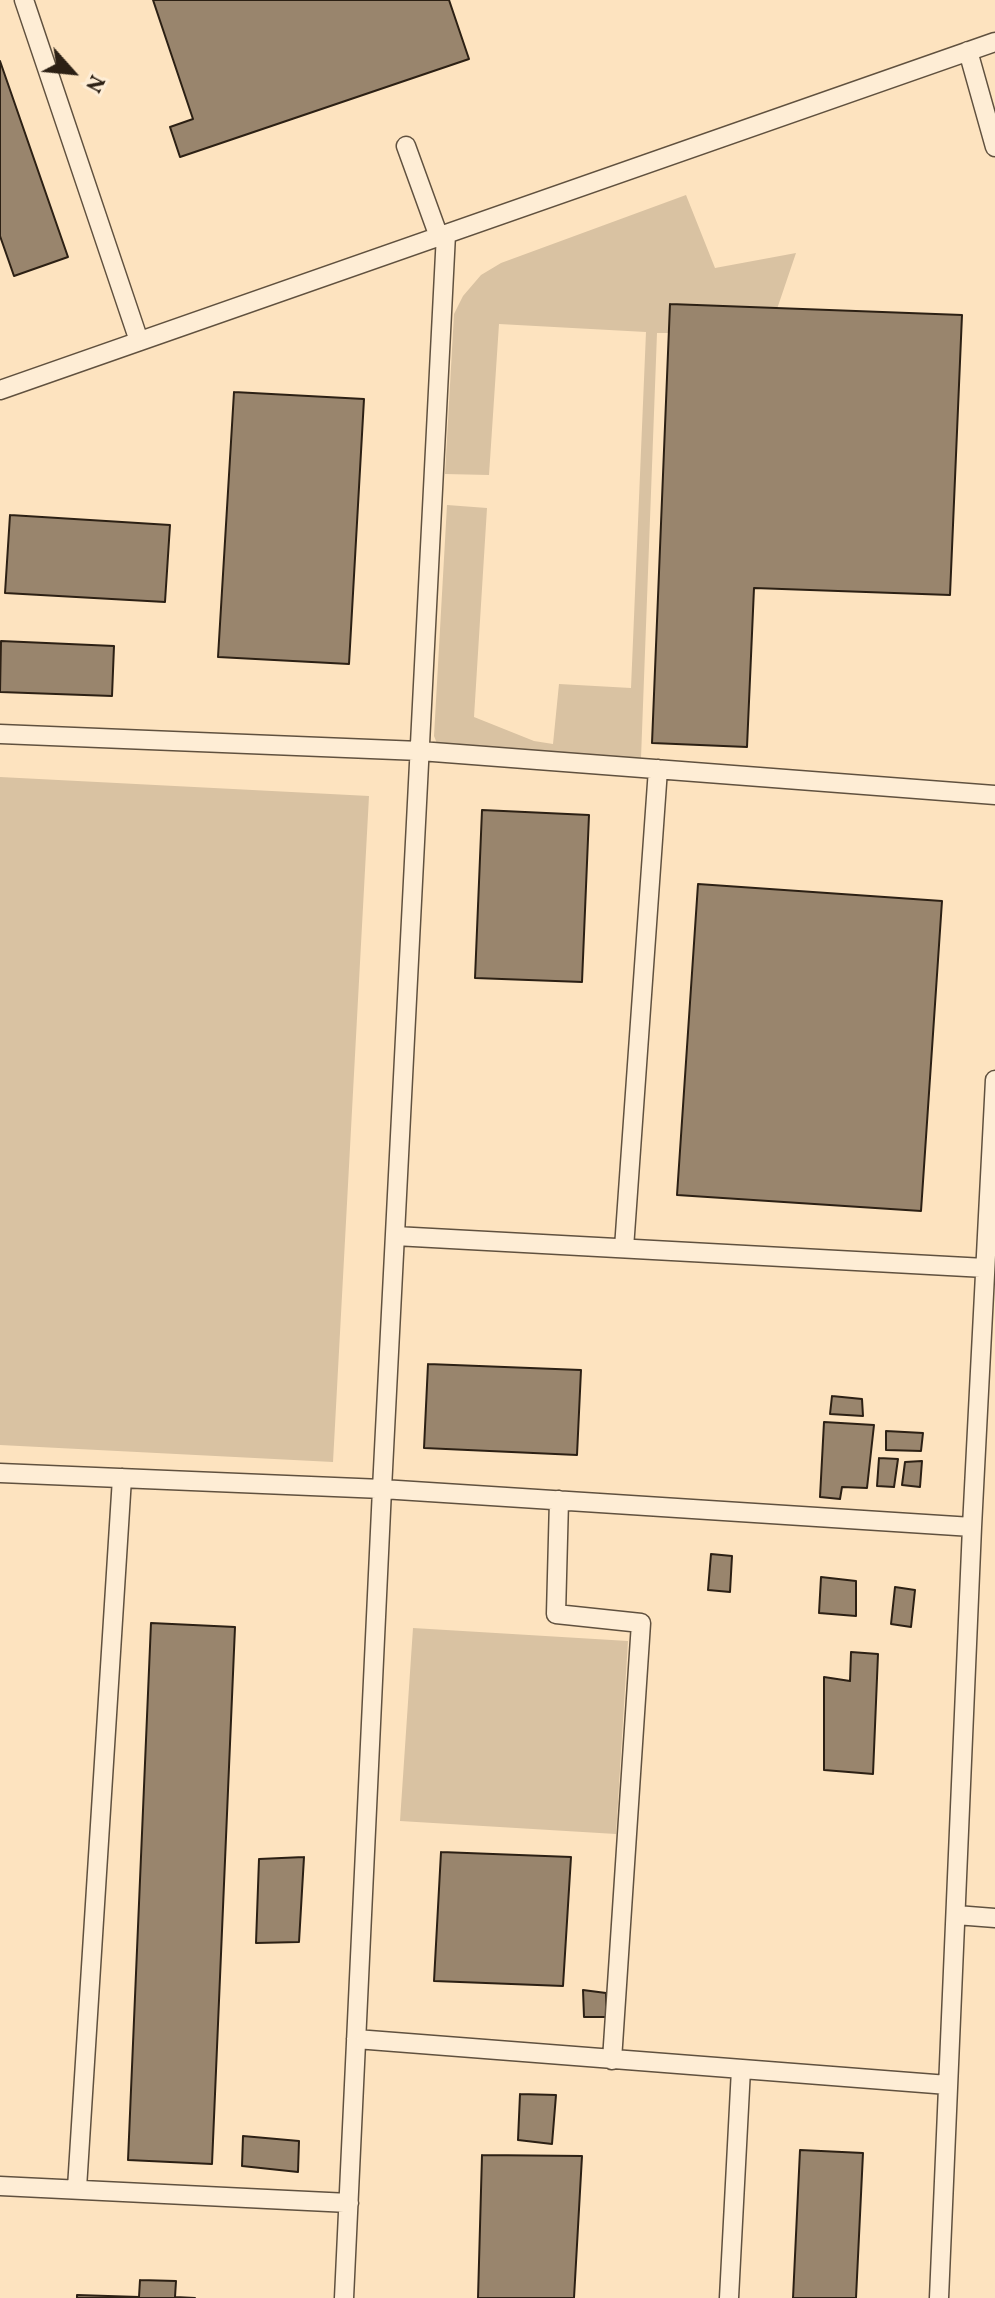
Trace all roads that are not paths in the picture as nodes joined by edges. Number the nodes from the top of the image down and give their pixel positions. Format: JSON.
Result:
{"nodes":[{"id":1,"x":24,"y":0,"type":"edge"},
{"id":2,"x":995,"y":42,"type":"edge"},
{"id":3,"x":968,"y":51,"type":"junction"},
{"id":4,"x":406,"y":146,"type":"dead end"},
{"id":5,"x":995,"y":147,"type":"edge"},
{"id":6,"x":442,"y":236,"type":"junction"},
{"id":7,"x":139,"y":341,"type":"junction"},
{"id":8,"x":0,"y":390,"type":"edge"},
{"id":9,"x":0,"y":734,"type":"edge"},
{"id":10,"x":420,"y":751,"type":"junction"},
{"id":11,"x":658,"y":769,"type":"junction"},
{"id":12,"x":995,"y":795,"type":"edge"},
{"id":13,"x":995,"y":1080,"type":"edge"},
{"id":14,"x":395,"y":1236,"type":"junction"},
{"id":15,"x":624,"y":1248,"type":"junction"},
{"id":16,"x":985,"y":1268,"type":"junction"},
{"id":17,"x":0,"y":1473,"type":"edge"},
{"id":18,"x":122,"y":1478,"type":"junction"},
{"id":19,"x":382,"y":1489,"type":"junction"},
{"id":20,"x":559,"y":1500,"type":"junction"},
{"id":21,"x":972,"y":1527,"type":"junction"},
{"id":22,"x":956,"y":1915,"type":"junction"},
{"id":23,"x":995,"y":1918,"type":"edge"},
{"id":24,"x":356,"y":2039,"type":"junction"},
{"id":25,"x":612,"y":2060,"type":"junction"},
{"id":26,"x":741,"y":2069,"type":"junction"},
{"id":27,"x":948,"y":2085,"type":"junction"},
{"id":28,"x":0,"y":2186,"type":"edge"},
{"id":29,"x":77,"y":2188,"type":"junction"},
{"id":30,"x":349,"y":2203,"type":"junction"},
{"id":31,"x":344,"y":2298,"type":"edge"},
{"id":32,"x":729,"y":2298,"type":"edge"},
{"id":33,"x":939,"y":2298,"type":"edge"}],
"edges":[{"from":1,"to":7,"type":"lane"},
{"from":2,"to":3,"type":"lane"},
{"from":3,"to":5,"type":"lane"},
{"from":3,"to":6,"type":"lane"},
{"from":4,"to":6,"type":"lane"},
{"from":6,"to":7,"type":"lane"},
{"from":6,"to":10,"type":"lane"},
{"from":7,"to":8,"type":"lane"},
{"from":9,"to":10,"type":"lane"},
{"from":10,"to":11,"type":"lane"},
{"from":10,"to":14,"type":"lane"},
{"from":11,"to":12,"type":"lane"},
{"from":11,"to":15,"type":"lane"},
{"from":13,"to":16,"type":"lane"},
{"from":14,"to":15,"type":"lane"},
{"from":14,"to":19,"type":"lane"},
{"from":15,"to":16,"type":"lane"},
{"from":16,"to":21,"type":"lane"},
{"from":17,"to":18,"type":"lane"},
{"from":18,"to":19,"type":"lane"},
{"from":18,"to":29,"type":"lane"},
{"from":19,"to":20,"type":"lane"},
{"from":19,"to":24,"type":"lane"},
{"from":20,"to":21,"type":"lane"},
{"from":20,"to":25,"type":"lane"},
{"from":21,"to":22,"type":"lane"},
{"from":22,"to":23,"type":"lane"},
{"from":22,"to":27,"type":"lane"},
{"from":24,"to":25,"type":"lane"},
{"from":24,"to":30,"type":"lane"},
{"from":25,"to":26,"type":"lane"},
{"from":26,"to":27,"type":"lane"},
{"from":26,"to":32,"type":"lane"},
{"from":27,"to":33,"type":"lane"},
{"from":28,"to":29,"type":"lane"},
{"from":29,"to":30,"type":"lane"},
{"from":30,"to":31,"type":"lane"}]}
